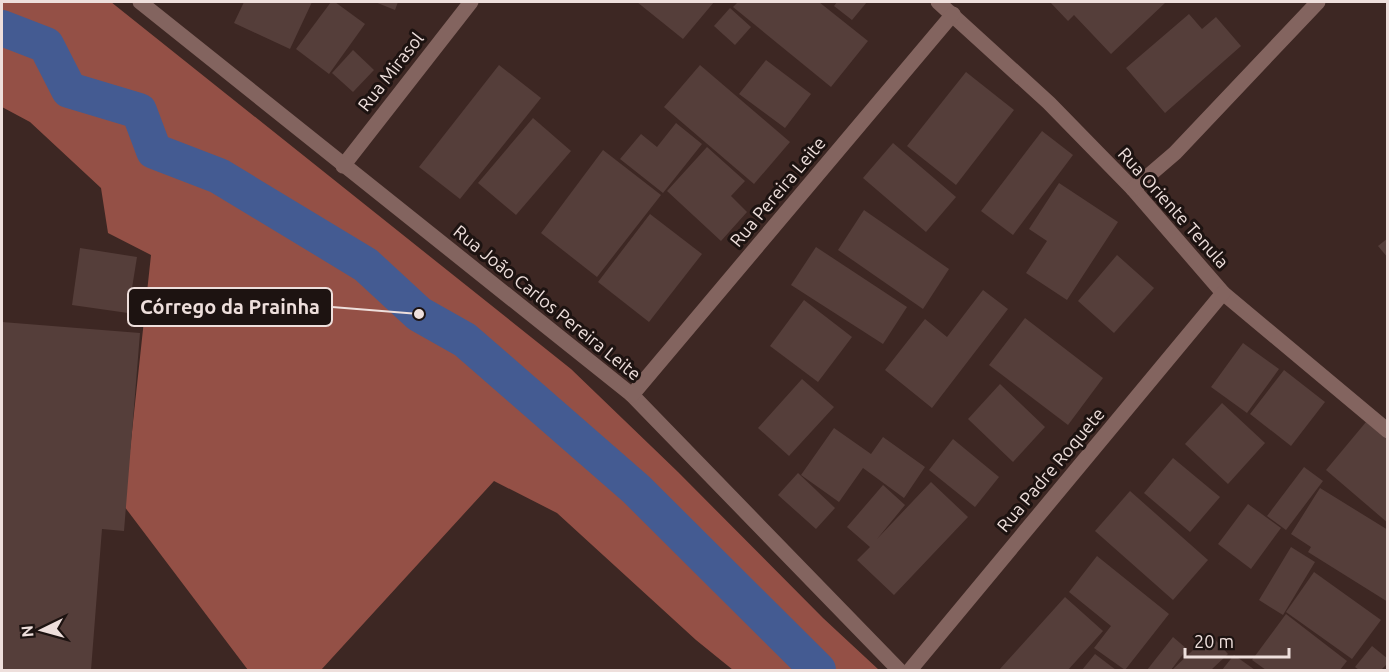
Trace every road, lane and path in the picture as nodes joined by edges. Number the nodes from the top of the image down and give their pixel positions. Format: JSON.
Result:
{"nodes":[{"id":1,"x":140,"y":2,"type":"edge"},
{"id":2,"x":471,"y":2,"type":"edge"},
{"id":3,"x":938,"y":2,"type":"edge"},
{"id":4,"x":1318,"y":2,"type":"edge"},
{"id":5,"x":954,"y":14,"type":"junction"},
{"id":6,"x":343,"y":166,"type":"junction"},
{"id":7,"x":1133,"y":189,"type":"junction"},
{"id":8,"x":1222,"y":294,"type":"junction"},
{"id":9,"x":632,"y":395,"type":"junction"},
{"id":10,"x":1388,"y":431,"type":"edge"},
{"id":11,"x":899,"y":670,"type":"edge"},
{"id":12,"x":910,"y":670,"type":"edge"}],
"edges":[{"from":1,"to":6,"type":"street","name":"Rua João Carlos Pereira Leite"},
{"from":2,"to":6,"type":"street","name":"Rua Mirasol"},
{"from":3,"to":5,"type":"street","name":"Rua Oriente Tenula"},
{"from":4,"to":7,"type":"street"},
{"from":5,"to":7,"type":"street","name":"Rua Oriente Tenula"},
{"from":5,"to":9,"type":"street","name":"Rua Pereira Leite"},
{"from":6,"to":9,"type":"street","name":"Rua João Carlos Pereira Leite"},
{"from":7,"to":8,"type":"street","name":"Rua Oriente Tenula"},
{"from":8,"to":10,"type":"street","name":"Rua Oriente Tenula"},
{"from":8,"to":12,"type":"street","name":"Rua Padre Roquete"},
{"from":9,"to":11,"type":"street","name":"Rua João Carlos Pereira Leite"}]}
